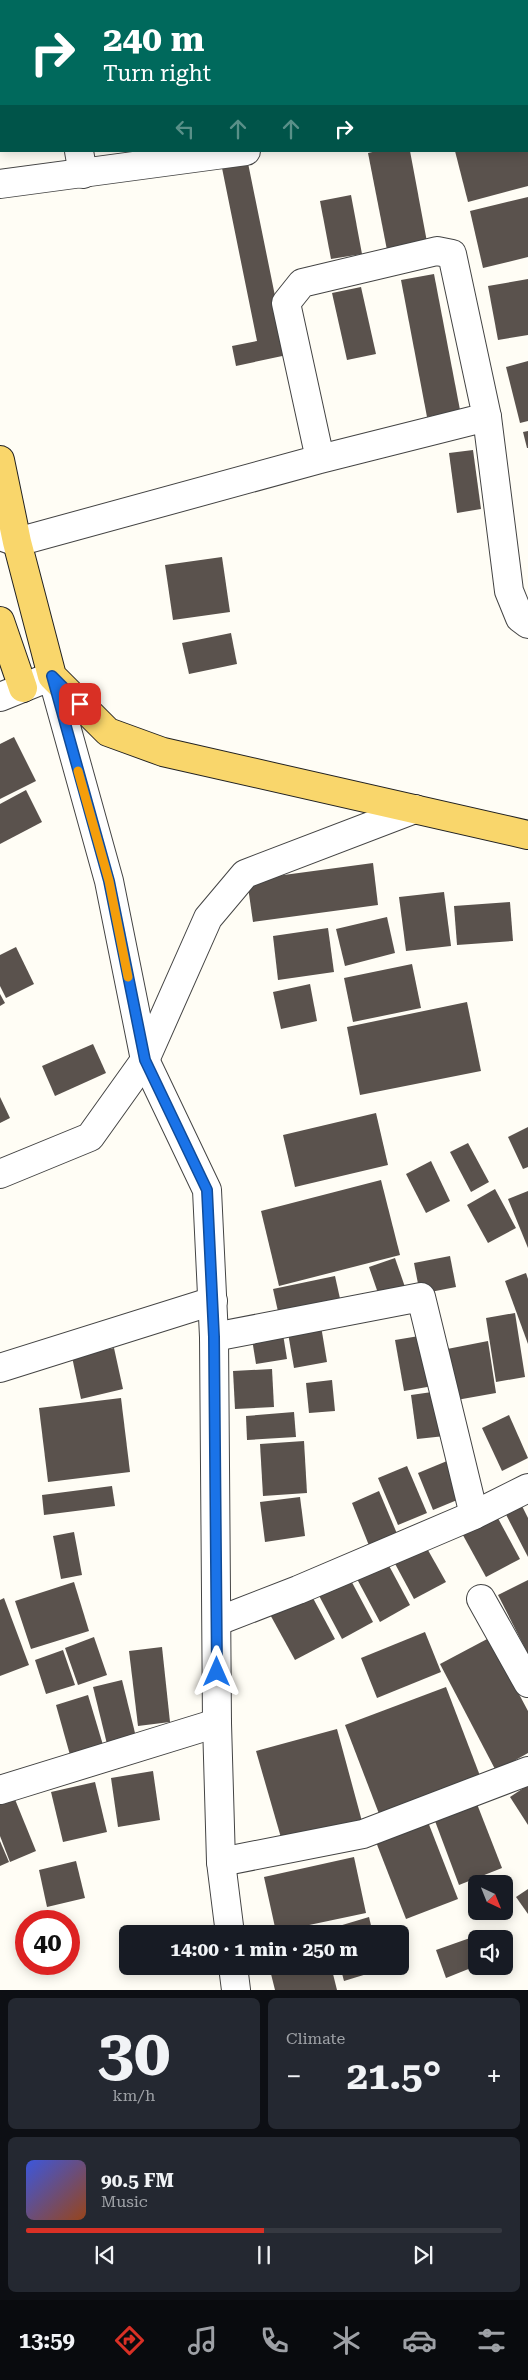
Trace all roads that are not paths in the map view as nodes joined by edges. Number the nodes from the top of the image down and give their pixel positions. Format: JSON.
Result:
{"nodes":[{"id":1,"x":235,"y":152,"type":"edge"},
{"id":2,"x":81,"y":163,"type":"edge"},
{"id":3,"x":0,"y":184,"type":"edge"},
{"id":4,"x":486,"y":417,"type":"junction"},
{"id":5,"x":320,"y":459,"type":"junction"},
{"id":6,"x":0,"y":460,"type":"edge"},
{"id":7,"x":8,"y":539,"type":"edge"},
{"id":8,"x":0,"y":621,"type":"edge"},
{"id":9,"x":528,"y":624,"type":"edge"},
{"id":10,"x":52,"y":676,"type":"junction"},
{"id":11,"x":11,"y":693,"type":"edge"},
{"id":12,"x":415,"y":809,"type":"junction"},
{"id":13,"x":528,"y":835,"type":"edge"},
{"id":14,"x":145,"y":1060,"type":"junction"},
{"id":15,"x":0,"y":1174,"type":"edge"},
{"id":16,"x":212,"y":1301,"type":"junction"},
{"id":17,"x":214,"y":1337,"type":"junction"},
{"id":18,"x":0,"y":1368,"type":"edge"},
{"id":19,"x":528,"y":1488,"type":"edge"},
{"id":20,"x":474,"y":1515,"type":"junction"},
{"id":21,"x":480,"y":1599,"type":"dead end"},
{"id":22,"x":218,"y":1621,"type":"junction"},
{"id":23,"x":528,"y":1683,"type":"edge"},
{"id":24,"x":217,"y":1723,"type":"junction"},
{"id":25,"x":528,"y":1771,"type":"edge"},
{"id":26,"x":0,"y":1790,"type":"edge"},
{"id":27,"x":221,"y":1862,"type":"junction"},
{"id":28,"x":229,"y":1925,"type":"edge"},
{"id":29,"x":234,"y":1975,"type":"edge"},
{"id":30,"x":236,"y":1990,"type":"edge"}],
"edges":[{"from":1,"to":2,"type":"street"},
{"from":2,"to":3,"type":"street"},
{"from":4,"to":5,"type":"street"},
{"from":4,"to":5,"type":"street"},
{"from":4,"to":9,"type":"street"},
{"from":5,"to":7,"type":"street"},
{"from":6,"to":7,"type":"main road"},
{"from":7,"to":10,"type":"main road"},
{"from":8,"to":11,"type":"main road"},
{"from":10,"to":11,"type":"street"},
{"from":10,"to":12,"type":"main road"},
{"from":10,"to":14,"type":"street"},
{"from":12,"to":13,"type":"main road"},
{"from":12,"to":14,"type":"street"},
{"from":14,"to":15,"type":"street"},
{"from":14,"to":16,"type":"street"},
{"from":16,"to":17,"type":"street"},
{"from":16,"to":18,"type":"street"},
{"from":17,"to":20,"type":"street"},
{"from":17,"to":22,"type":"street"},
{"from":19,"to":20,"type":"street"},
{"from":20,"to":22,"type":"street"},
{"from":21,"to":23,"type":"street"},
{"from":22,"to":24,"type":"street"},
{"from":24,"to":26,"type":"street"},
{"from":24,"to":27,"type":"street"},
{"from":25,"to":27,"type":"street"},
{"from":27,"to":28,"type":"street"},
{"from":29,"to":30,"type":"street"}]}
